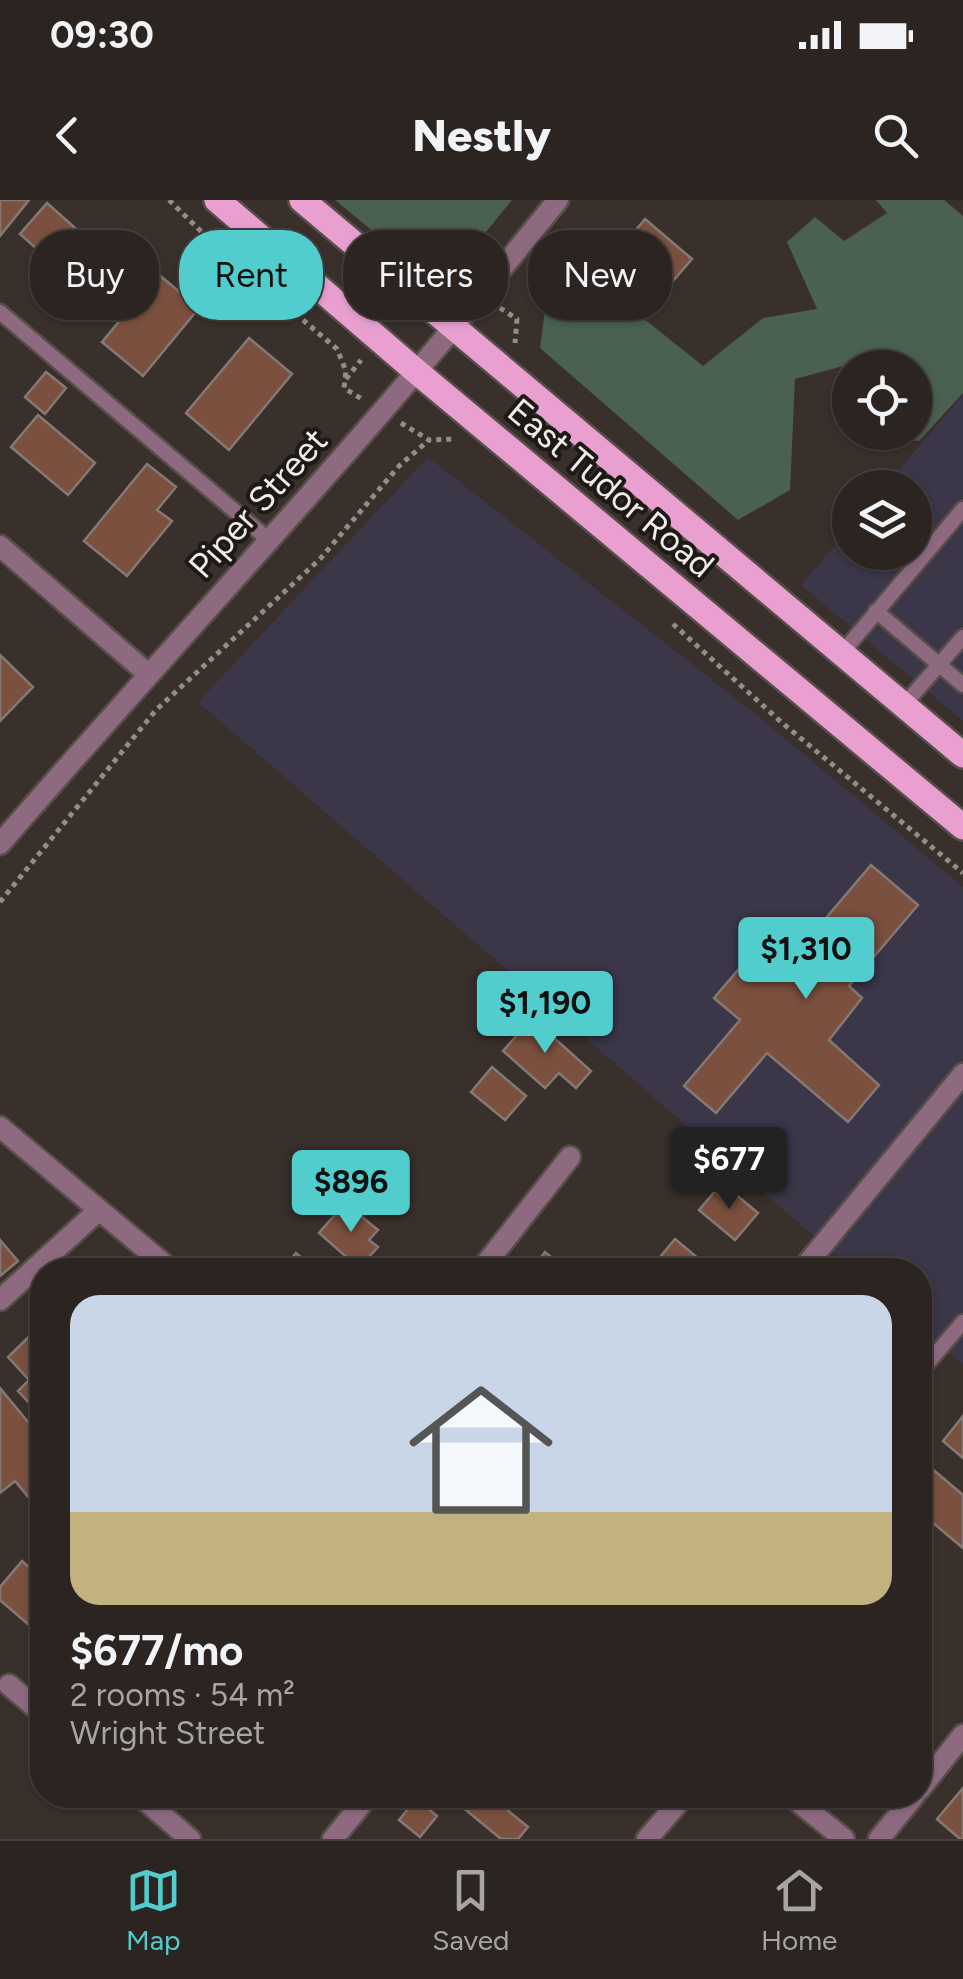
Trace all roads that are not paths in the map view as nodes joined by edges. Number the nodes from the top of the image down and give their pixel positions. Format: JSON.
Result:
{"nodes":[{"id":1,"x":217,"y":200,"type":"edge"},
{"id":2,"x":302,"y":200,"type":"edge"},
{"id":3,"x":558,"y":200,"type":"edge"},
{"id":4,"x":0,"y":312,"type":"edge"},
{"id":5,"x":454,"y":327,"type":"junction"},
{"id":6,"x":417,"y":372,"type":"junction"},
{"id":7,"x":963,"y":508,"type":"edge"},
{"id":8,"x":269,"y":540,"type":"junction"},
{"id":9,"x":0,"y":546,"type":"edge"},
{"id":10,"x":876,"y":611,"type":"junction"},
{"id":11,"x":963,"y":637,"type":"edge"},
{"id":12,"x":842,"y":653,"type":"junction"},
{"id":13,"x":939,"y":664,"type":"junction"},
{"id":14,"x":147,"y":672,"type":"junction"},
{"id":15,"x":963,"y":685,"type":"edge"},
{"id":16,"x":904,"y":705,"type":"junction"},
{"id":17,"x":963,"y":755,"type":"edge"},
{"id":18,"x":963,"y":827,"type":"edge"},
{"id":19,"x":0,"y":844,"type":"edge"},
{"id":20,"x":963,"y":1074,"type":"edge"},
{"id":21,"x":0,"y":1127,"type":"edge"},
{"id":22,"x":570,"y":1157,"type":"dead end"},
{"id":23,"x":99,"y":1210,"type":"junction"},
{"id":24,"x":46,"y":1258,"type":"edge"},
{"id":25,"x":156,"y":1258,"type":"edge"},
{"id":26,"x":491,"y":1258,"type":"edge"},
{"id":27,"x":812,"y":1258,"type":"edge"},
{"id":28,"x":30,"y":1273,"type":"edge"},
{"id":29,"x":0,"y":1300,"type":"edge"},
{"id":30,"x":963,"y":1322,"type":"edge"},
{"id":31,"x":932,"y":1358,"type":"edge"},
{"id":32,"x":9,"y":1685,"type":"dead end"},
{"id":33,"x":30,"y":1703,"type":"edge"},
{"id":34,"x":963,"y":1736,"type":"edge"},
{"id":35,"x":932,"y":1774,"type":"edge"},
{"id":36,"x":153,"y":1808,"type":"edge"},
{"id":37,"x":358,"y":1808,"type":"edge"},
{"id":38,"x":673,"y":1808,"type":"edge"},
{"id":39,"x":806,"y":1808,"type":"edge"},
{"id":40,"x":904,"y":1808,"type":"edge"},
{"id":41,"x":190,"y":1839,"type":"edge"},
{"id":42,"x":333,"y":1839,"type":"edge"},
{"id":43,"x":646,"y":1839,"type":"edge"},
{"id":44,"x":844,"y":1839,"type":"edge"},
{"id":45,"x":879,"y":1839,"type":"edge"}],
"edges":[{"from":1,"to":6,"type":"main road","name":"East Tudor Road"},
{"from":2,"to":5,"type":"main road","name":"East Tudor Road"},
{"from":3,"to":5,"type":"street","name":"Piper Street"},
{"from":4,"to":8,"type":"lane"},
{"from":5,"to":6,"type":"street","name":"Piper Street"},
{"from":5,"to":12,"type":"main road","name":"East Tudor Road"},
{"from":6,"to":8,"type":"street","name":"Piper Street"},
{"from":6,"to":18,"type":"main road","name":"East Tudor Road"},
{"from":7,"to":10,"type":"lane"},
{"from":8,"to":14,"type":"street","name":"Piper Street"},
{"from":9,"to":14,"type":"street"},
{"from":10,"to":12,"type":"lane"},
{"from":10,"to":13,"type":"lane"},
{"from":11,"to":13,"type":"lane"},
{"from":12,"to":16,"type":"main road","name":"East Tudor Road"},
{"from":13,"to":15,"type":"lane"},
{"from":13,"to":16,"type":"lane"},
{"from":14,"to":19,"type":"street","name":"Piper Street"},
{"from":16,"to":17,"type":"main road","name":"East Tudor Road"},
{"from":20,"to":27,"type":"street"},
{"from":21,"to":23,"type":"street"},
{"from":22,"to":26,"type":"street"},
{"from":23,"to":24,"type":"street"},
{"from":23,"to":25,"type":"street"},
{"from":28,"to":29,"type":"street"},
{"from":30,"to":31,"type":"lane"},
{"from":32,"to":33,"type":"street"},
{"from":34,"to":35,"type":"street"},
{"from":36,"to":41,"type":"street"},
{"from":37,"to":42,"type":"street"},
{"from":38,"to":43,"type":"street"},
{"from":39,"to":44,"type":"street"},
{"from":40,"to":45,"type":"street"}]}
